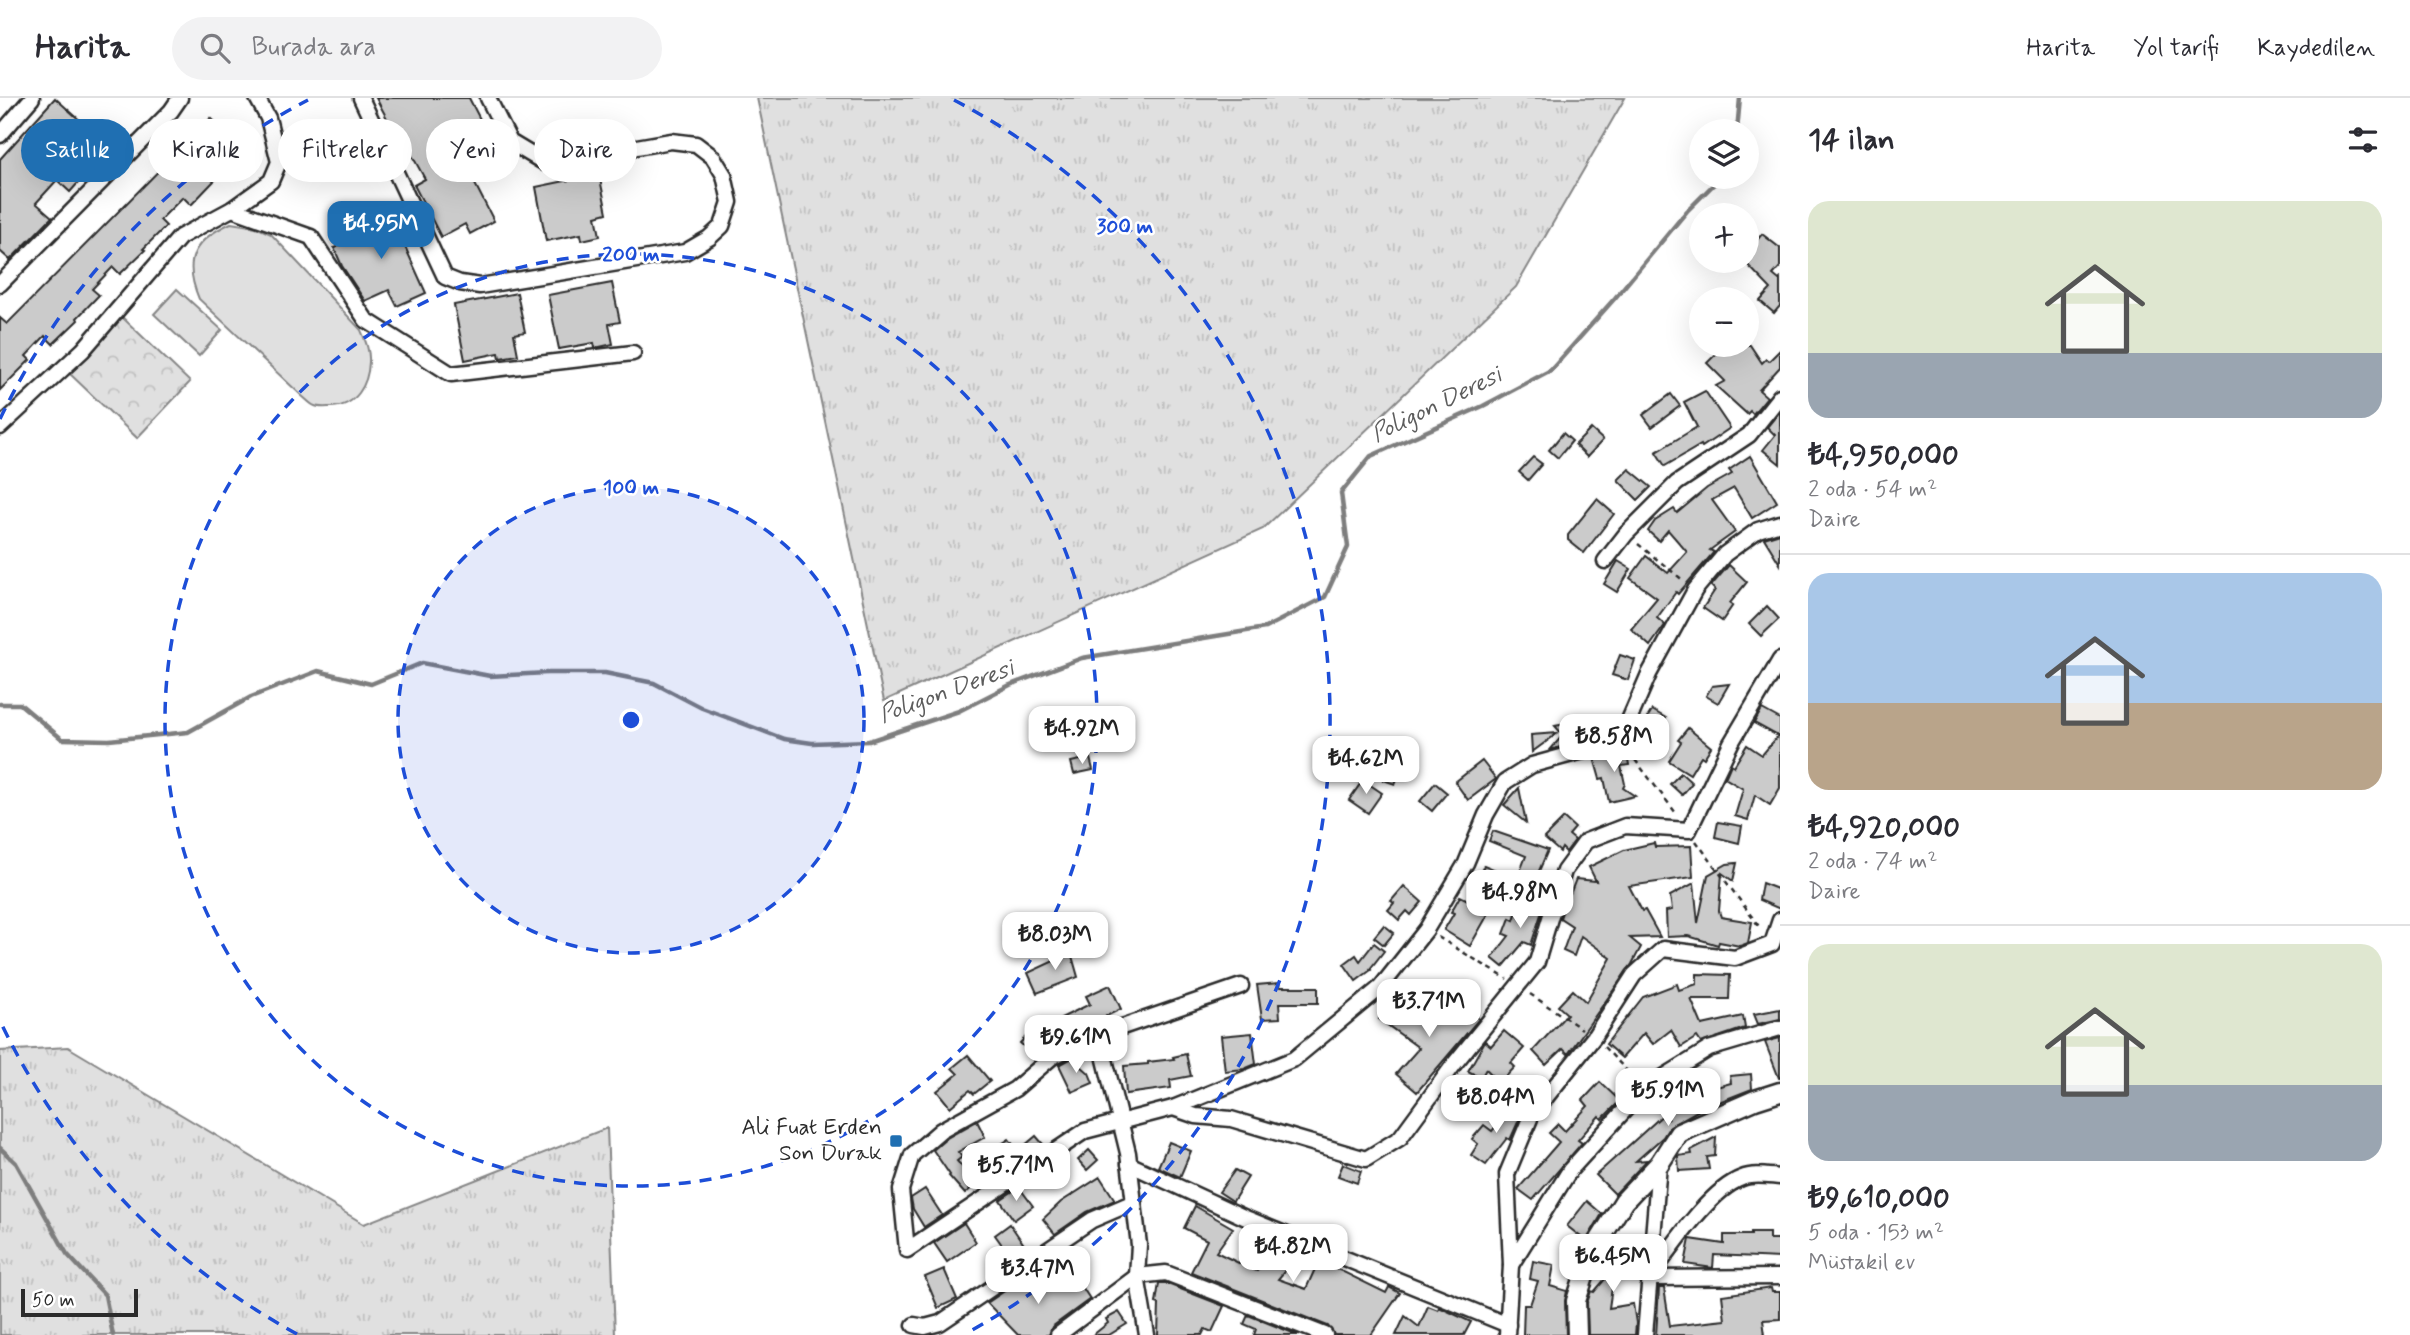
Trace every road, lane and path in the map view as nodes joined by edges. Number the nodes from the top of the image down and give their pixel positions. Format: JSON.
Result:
{"nodes":[{"id":1,"x":32,"y":98,"type":"edge"},
{"id":2,"x":180,"y":98,"type":"edge"},
{"id":3,"x":257,"y":98,"type":"edge"},
{"id":4,"x":361,"y":98,"type":"edge"},
{"id":5,"x":488,"y":98,"type":"edge"},
{"id":6,"x":0,"y":135,"type":"edge"},
{"id":7,"x":232,"y":209,"type":"junction"},
{"id":8,"x":0,"y":285,"type":"edge"},
{"id":9,"x":633,"y":353,"type":"dead end"},
{"id":10,"x":1780,"y":396,"type":"edge"},
{"id":11,"x":0,"y":427,"type":"edge"},
{"id":12,"x":1780,"y":523,"type":"edge"},
{"id":13,"x":1626,"y":534,"type":"junction"},
{"id":14,"x":1605,"y":561,"type":"dead end"},
{"id":15,"x":1695,"y":590,"type":"junction"},
{"id":16,"x":1780,"y":660,"type":"edge"},
{"id":17,"x":1620,"y":741,"type":"junction"},
{"id":18,"x":1689,"y":830,"type":"junction"},
{"id":19,"x":1780,"y":920,"type":"edge"},
{"id":20,"x":1426,"y":930,"type":"junction"},
{"id":21,"x":1772,"y":944,"type":"junction"},
{"id":22,"x":1517,"y":985,"type":"junction"},
{"id":23,"x":1241,"y":986,"type":"dead end"},
{"id":24,"x":1780,"y":1028,"type":"edge"},
{"id":25,"x":1099,"y":1035,"type":"junction"},
{"id":26,"x":1594,"y":1037,"type":"junction"},
{"id":27,"x":1644,"y":1088,"type":"junction"},
{"id":28,"x":1780,"y":1092,"type":"edge"},
{"id":29,"x":1173,"y":1108,"type":"junction"},
{"id":30,"x":1120,"y":1121,"type":"junction"},
{"id":31,"x":1679,"y":1133,"type":"junction"},
{"id":32,"x":1129,"y":1164,"type":"junction"},
{"id":33,"x":1659,"y":1164,"type":"junction"},
{"id":34,"x":1780,"y":1177,"type":"edge"},
{"id":35,"x":1134,"y":1202,"type":"junction"},
{"id":36,"x":1511,"y":1265,"type":"junction"},
{"id":37,"x":1137,"y":1276,"type":"junction"},
{"id":38,"x":1780,"y":1277,"type":"edge"},
{"id":39,"x":1649,"y":1278,"type":"junction"},
{"id":40,"x":914,"y":1325,"type":"dead end"},
{"id":41,"x":1507,"y":1330,"type":"edge"},
{"id":42,"x":1058,"y":1335,"type":"edge"},
{"id":43,"x":1147,"y":1335,"type":"edge"},
{"id":44,"x":1325,"y":1335,"type":"edge"},
{"id":45,"x":1577,"y":1335,"type":"edge"},
{"id":46,"x":1645,"y":1335,"type":"edge"}],
"edges":[{"from":1,"to":6,"type":"street"},
{"from":2,"to":8,"type":"street"},
{"from":3,"to":7,"type":"street"},
{"from":4,"to":5,"type":"street"},
{"from":7,"to":9,"type":"street"},
{"from":7,"to":11,"type":"street"},
{"from":10,"to":13,"type":"street"},
{"from":12,"to":15,"type":"street"},
{"from":13,"to":14,"type":"street"},
{"from":13,"to":15,"type":"path"},
{"from":15,"to":17,"type":"street"},
{"from":16,"to":18,"type":"street"},
{"from":17,"to":18,"type":"path"},
{"from":17,"to":20,"type":"street"},
{"from":18,"to":21,"type":"path"},
{"from":18,"to":22,"type":"street"},
{"from":19,"to":21,"type":"street"},
{"from":20,"to":22,"type":"path"},
{"from":20,"to":29,"type":"street"},
{"from":21,"to":26,"type":"street"},
{"from":22,"to":26,"type":"path"},
{"from":22,"to":29,"type":"street"},
{"from":23,"to":25,"type":"street"},
{"from":24,"to":27,"type":"street"},
{"from":25,"to":30,"type":"street"},
{"from":25,"to":30,"type":"street"},
{"from":26,"to":27,"type":"path"},
{"from":26,"to":36,"type":"street"},
{"from":27,"to":31,"type":"path"},
{"from":27,"to":36,"type":"street"},
{"from":28,"to":31,"type":"street"},
{"from":29,"to":30,"type":"street"},
{"from":30,"to":32,"type":"street"},
{"from":31,"to":33,"type":"street"},
{"from":32,"to":35,"type":"street"},
{"from":32,"to":41,"type":"street"},
{"from":33,"to":39,"type":"street"},
{"from":33,"to":45,"type":"street"},
{"from":34,"to":39,"type":"street"},
{"from":35,"to":37,"type":"street"},
{"from":35,"to":40,"type":"street"},
{"from":36,"to":41,"type":"street"},
{"from":37,"to":42,"type":"street"},
{"from":37,"to":43,"type":"street"},
{"from":37,"to":44,"type":"street"},
{"from":38,"to":39,"type":"street"},
{"from":39,"to":46,"type":"street"}]}
